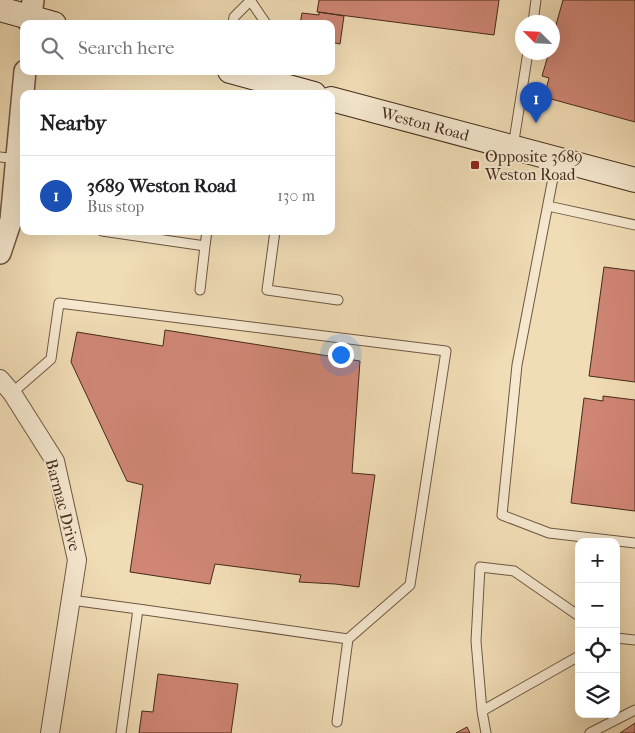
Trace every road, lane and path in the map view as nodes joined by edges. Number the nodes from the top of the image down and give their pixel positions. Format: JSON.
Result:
{"nodes":[{"id":1,"x":536,"y":0,"type":"edge"},
{"id":2,"x":249,"y":1,"type":"edge"},
{"id":3,"x":0,"y":9,"type":"edge"},
{"id":4,"x":534,"y":15,"type":"edge"},
{"id":5,"x":37,"y":16,"type":"edge"},
{"id":6,"x":234,"y":20,"type":"edge"},
{"id":7,"x":263,"y":20,"type":"edge"},
{"id":8,"x":527,"y":60,"type":"edge"},
{"id":9,"x":24,"y":75,"type":"edge"},
{"id":10,"x":258,"y":75,"type":"edge"},
{"id":11,"x":21,"y":90,"type":"edge"},
{"id":12,"x":295,"y":90,"type":"edge"},
{"id":13,"x":20,"y":97,"type":"edge"},
{"id":14,"x":335,"y":99,"type":"edge"},
{"id":15,"x":513,"y":147,"type":"junction"},
{"id":16,"x":8,"y":158,"type":"edge"},
{"id":17,"x":558,"y":159,"type":"junction"},
{"id":18,"x":635,"y":180,"type":"edge"},
{"id":19,"x":548,"y":206,"type":"junction"},
{"id":20,"x":18,"y":216,"type":"edge"},
{"id":21,"x":635,"y":225,"type":"edge"},
{"id":22,"x":129,"y":235,"type":"edge"},
{"id":23,"x":206,"y":235,"type":"edge"},
{"id":24,"x":274,"y":235,"type":"edge"},
{"id":25,"x":205,"y":246,"type":"junction"},
{"id":26,"x":0,"y":253,"type":"edge"},
{"id":27,"x":200,"y":290,"type":"dead end"},
{"id":28,"x":338,"y":300,"type":"dead end"},
{"id":29,"x":0,"y":379,"type":"edge"},
{"id":30,"x":12,"y":392,"type":"junction"},
{"id":31,"x":635,"y":543,"type":"edge"},
{"id":32,"x":71,"y":600,"type":"junction"},
{"id":33,"x":138,"y":609,"type":"junction"},
{"id":34,"x":575,"y":613,"type":"edge"},
{"id":35,"x":620,"y":638,"type":"edge"},
{"id":36,"x":348,"y":639,"type":"junction"},
{"id":37,"x":635,"y":640,"type":"edge"},
{"id":38,"x":575,"y":658,"type":"edge"},
{"id":39,"x":635,"y":710,"type":"edge"},
{"id":40,"x":482,"y":711,"type":"junction"},
{"id":41,"x":337,"y":722,"type":"dead end"},
{"id":42,"x":50,"y":733,"type":"edge"},
{"id":43,"x":121,"y":733,"type":"edge"},
{"id":44,"x":486,"y":733,"type":"edge"},
{"id":45,"x":590,"y":733,"type":"edge"}],
"edges":[{"from":1,"to":4,"type":"lane"},
{"from":2,"to":6,"type":"lane"},
{"from":2,"to":7,"type":"lane"},
{"from":3,"to":5,"type":"main road"},
{"from":8,"to":15,"type":"lane"},
{"from":9,"to":11,"type":"street"},
{"from":10,"to":12,"type":"main road"},
{"from":13,"to":16,"type":"street"},
{"from":14,"to":15,"type":"main road","name":"Weston Road"},
{"from":15,"to":17,"type":"main road","name":"Weston Road"},
{"from":16,"to":20,"type":"street"},
{"from":17,"to":18,"type":"main road","name":"Weston Road"},
{"from":17,"to":19,"type":"lane"},
{"from":19,"to":21,"type":"lane"},
{"from":19,"to":31,"type":"lane"},
{"from":20,"to":26,"type":"street"},
{"from":22,"to":25,"type":"lane"},
{"from":23,"to":25,"type":"lane"},
{"from":24,"to":28,"type":"lane"},
{"from":25,"to":27,"type":"lane"},
{"from":29,"to":30,"type":"street","name":"Barmac Drive"},
{"from":30,"to":32,"type":"street","name":"Barmac Drive"},
{"from":30,"to":36,"type":"lane"},
{"from":32,"to":33,"type":"lane"},
{"from":32,"to":42,"type":"street","name":"Barmac Drive"},
{"from":33,"to":36,"type":"lane"},
{"from":33,"to":43,"type":"lane"},
{"from":34,"to":40,"type":"lane"},
{"from":35,"to":37,"type":"lane"},
{"from":36,"to":41,"type":"lane"},
{"from":38,"to":40,"type":"lane"},
{"from":39,"to":45,"type":"lane"},
{"from":40,"to":44,"type":"lane"}]}
